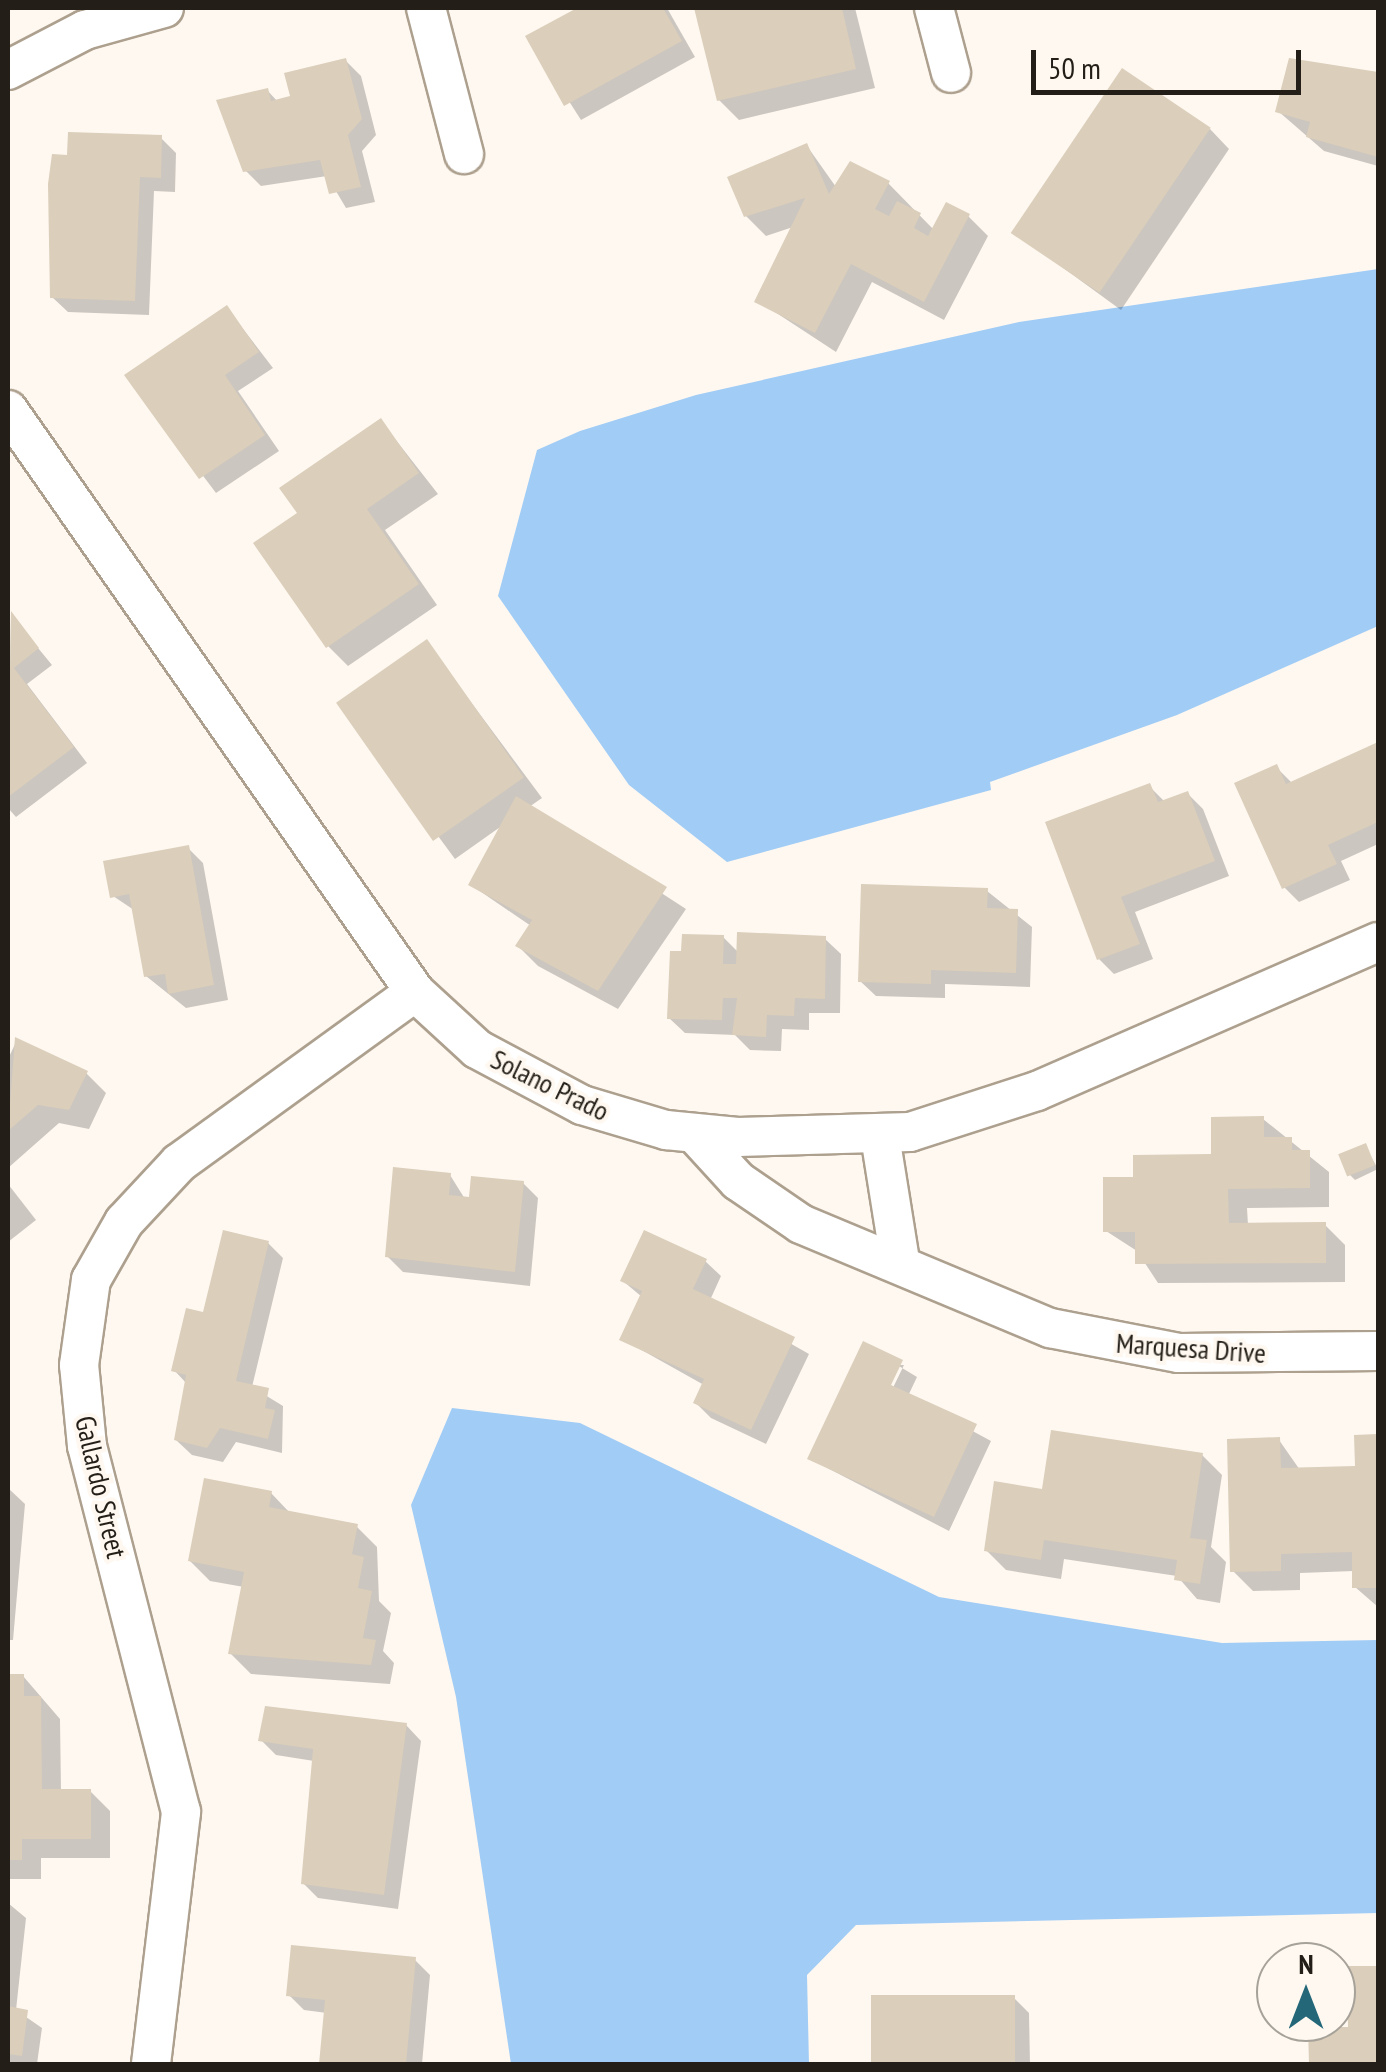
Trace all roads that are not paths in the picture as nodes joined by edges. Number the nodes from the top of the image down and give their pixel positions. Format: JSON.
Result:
{"nodes":[{"id":1,"x":164,"y":8,"type":"edge"},
{"id":2,"x":426,"y":8,"type":"edge"},
{"id":3,"x":934,"y":8,"type":"edge"},
{"id":4,"x":8,"y":70,"type":"edge"},
{"id":5,"x":951,"y":73,"type":"dead end"},
{"id":6,"x":464,"y":154,"type":"dead end"},
{"id":7,"x":8,"y":410,"type":"edge"},
{"id":8,"x":1378,"y":942,"type":"edge"},
{"id":9,"x":415,"y":992,"type":"junction"},
{"id":10,"x":694,"y":1133,"type":"junction"},
{"id":11,"x":880,"y":1136,"type":"junction"},
{"id":12,"x":900,"y":1262,"type":"junction"},
{"id":13,"x":1378,"y":1351,"type":"edge"},
{"id":14,"x":152,"y":2064,"type":"edge"}],
"edges":[{"from":1,"to":4,"type":"street"},
{"from":2,"to":6,"type":"street"},
{"from":3,"to":5,"type":"street"},
{"from":7,"to":9,"type":"street","name":"Solano Prado"},
{"from":8,"to":11,"type":"street","name":"Solano Prado"},
{"from":9,"to":10,"type":"street","name":"Solano Prado"},
{"from":9,"to":14,"type":"street","name":"Gallardo Street"},
{"from":10,"to":11,"type":"street","name":"Solano Prado"},
{"from":10,"to":12,"type":"street","name":"Marquesa Drive"},
{"from":11,"to":12,"type":"street"},
{"from":12,"to":13,"type":"street","name":"Marquesa Drive"}]}
